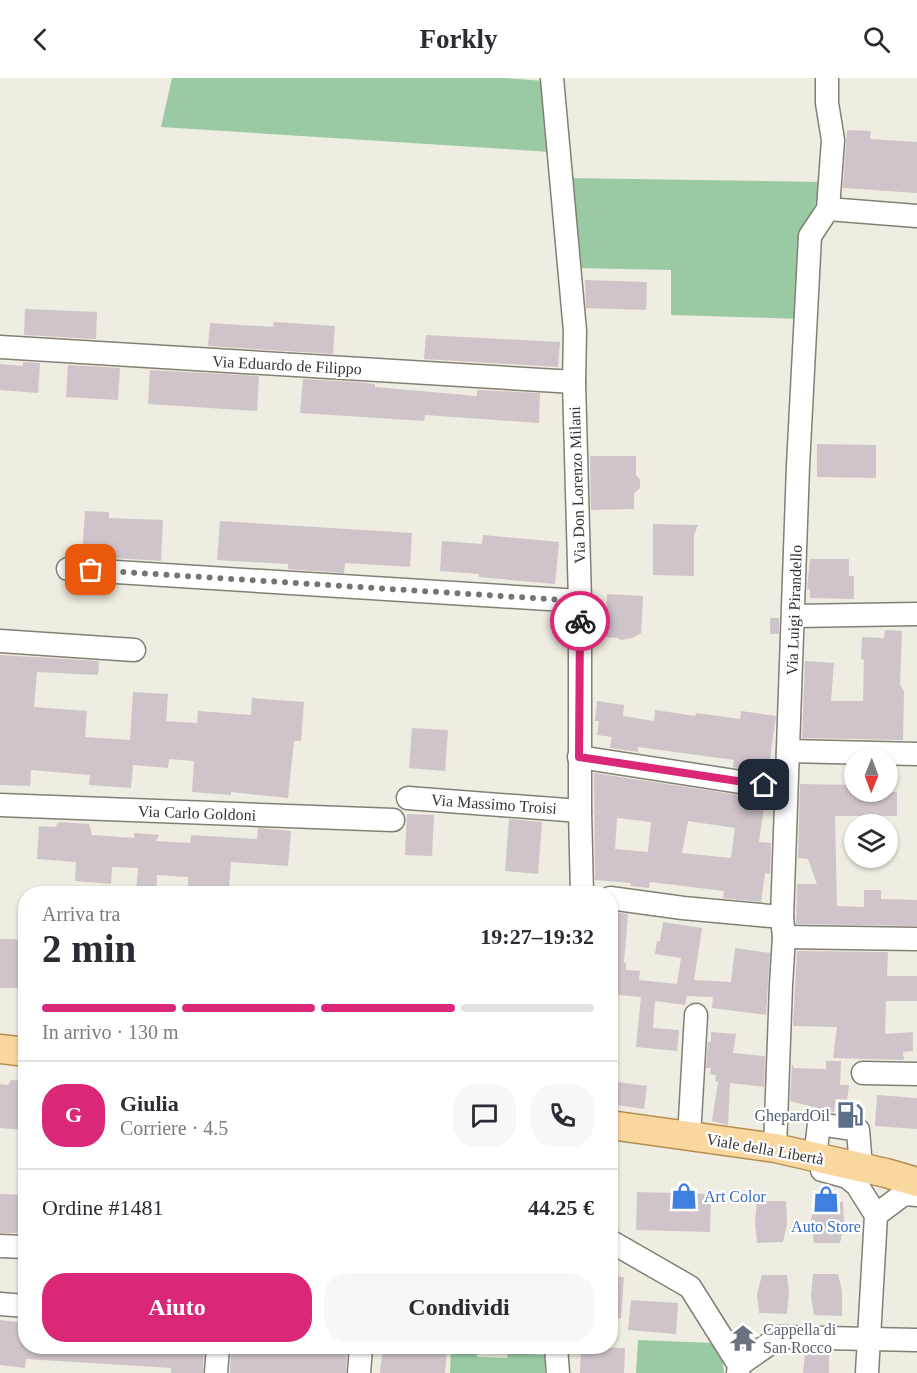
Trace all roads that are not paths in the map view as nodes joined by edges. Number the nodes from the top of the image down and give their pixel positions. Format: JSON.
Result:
{"nodes":[{"id":1,"x":552,"y":78,"type":"edge"},
{"id":2,"x":827,"y":78,"type":"edge"},
{"id":3,"x":828,"y":209,"type":"junction"},
{"id":4,"x":917,"y":216,"type":"edge"},
{"id":5,"x":0,"y":347,"type":"edge"},
{"id":6,"x":574,"y":382,"type":"junction"},
{"id":7,"x":68,"y":569,"type":"dead end"},
{"id":8,"x":580,"y":601,"type":"junction"},
{"id":9,"x":917,"y":614,"type":"edge"},
{"id":10,"x":794,"y":616,"type":"junction"},
{"id":11,"x":0,"y":641,"type":"edge"},
{"id":12,"x":134,"y":650,"type":"dead end"},
{"id":13,"x":788,"y":751,"type":"junction"},
{"id":14,"x":917,"y":754,"type":"edge"},
{"id":15,"x":579,"y":757,"type":"junction"},
{"id":16,"x":786,"y":789,"type":"junction"},
{"id":17,"x":408,"y":798,"type":"dead end"},
{"id":18,"x":0,"y":805,"type":"edge"},
{"id":19,"x":580,"y":811,"type":"junction"},
{"id":20,"x":393,"y":820,"type":"dead end"},
{"id":21,"x":583,"y":886,"type":"edge"},
{"id":22,"x":618,"y":899,"type":"edge"},
{"id":23,"x":783,"y":927,"type":"junction"},
{"id":24,"x":917,"y":939,"type":"edge"},
{"id":25,"x":696,"y":1015,"type":"dead end"},
{"id":26,"x":0,"y":1049,"type":"edge"},
{"id":27,"x":18,"y":1051,"type":"edge"},
{"id":28,"x":863,"y":1073,"type":"dead end"},
{"id":29,"x":917,"y":1074,"type":"edge"},
{"id":30,"x":618,"y":1126,"type":"edge"},
{"id":31,"x":689,"y":1137,"type":"junction"},
{"id":32,"x":777,"y":1148,"type":"junction"},
{"id":33,"x":917,"y":1182,"type":"edge"},
{"id":34,"x":917,"y":1195,"type":"edge"},
{"id":35,"x":876,"y":1215,"type":"junction"},
{"id":36,"x":0,"y":1246,"type":"edge"},
{"id":37,"x":618,"y":1246,"type":"edge"},
{"id":38,"x":18,"y":1247,"type":"edge"},
{"id":39,"x":0,"y":1304,"type":"edge"},
{"id":40,"x":18,"y":1305,"type":"edge"},
{"id":41,"x":869,"y":1339,"type":"junction"},
{"id":42,"x":917,"y":1340,"type":"edge"},
{"id":43,"x":217,"y":1354,"type":"edge"},
{"id":44,"x":360,"y":1354,"type":"edge"},
{"id":45,"x":557,"y":1354,"type":"edge"},
{"id":46,"x":738,"y":1369,"type":"edge"},
{"id":47,"x":216,"y":1373,"type":"edge"},
{"id":48,"x":359,"y":1373,"type":"edge"},
{"id":49,"x":558,"y":1373,"type":"edge"},
{"id":50,"x":867,"y":1373,"type":"edge"}],
"edges":[{"from":1,"to":6,"type":"street","name":"Via Don Lorenzo Milani"},
{"from":2,"to":3,"type":"street","name":"Via Luigi Pirandello"},
{"from":3,"to":4,"type":"street"},
{"from":3,"to":10,"type":"street","name":"Via Luigi Pirandello"},
{"from":5,"to":6,"type":"street","name":"Via Eduardo de Filippo"},
{"from":6,"to":8,"type":"street","name":"Via Don Lorenzo Milani"},
{"from":7,"to":8,"type":"street"},
{"from":8,"to":15,"type":"street","name":"Via Don Lorenzo Milani"},
{"from":9,"to":10,"type":"street"},
{"from":10,"to":13,"type":"street","name":"Via Luigi Pirandello"},
{"from":11,"to":12,"type":"street"},
{"from":13,"to":14,"type":"street"},
{"from":13,"to":16,"type":"street","name":"Via Luigi Pirandello"},
{"from":15,"to":16,"type":"street"},
{"from":15,"to":19,"type":"street","name":"Via Don Lorenzo Milani"},
{"from":16,"to":23,"type":"street","name":"Via Luigi Pirandello"},
{"from":17,"to":19,"type":"street","name":"Via Massimo Troisi"},
{"from":18,"to":20,"type":"street","name":"Via Carlo Goldoni"},
{"from":19,"to":21,"type":"street","name":"Via Don Lorenzo Milani"},
{"from":22,"to":23,"type":"street"},
{"from":23,"to":24,"type":"street"},
{"from":23,"to":32,"type":"street","name":"Via Luigi Pirandello"},
{"from":25,"to":31,"type":"street"},
{"from":26,"to":27,"type":"main road"},
{"from":28,"to":29,"type":"street"},
{"from":30,"to":31,"type":"main road","name":"Viale della Libertà"},
{"from":31,"to":32,"type":"main road","name":"Viale della Libertà"},
{"from":32,"to":33,"type":"main road","name":"Viale della Libertà"},
{"from":32,"to":35,"type":"street"},
{"from":34,"to":35,"type":"street"},
{"from":35,"to":41,"type":"street"},
{"from":36,"to":38,"type":"street"},
{"from":37,"to":46,"type":"street"},
{"from":39,"to":40,"type":"street"},
{"from":41,"to":42,"type":"street"},
{"from":41,"to":46,"type":"street"},
{"from":41,"to":50,"type":"street"},
{"from":43,"to":47,"type":"street"},
{"from":44,"to":48,"type":"street"},
{"from":45,"to":49,"type":"street"}]}
